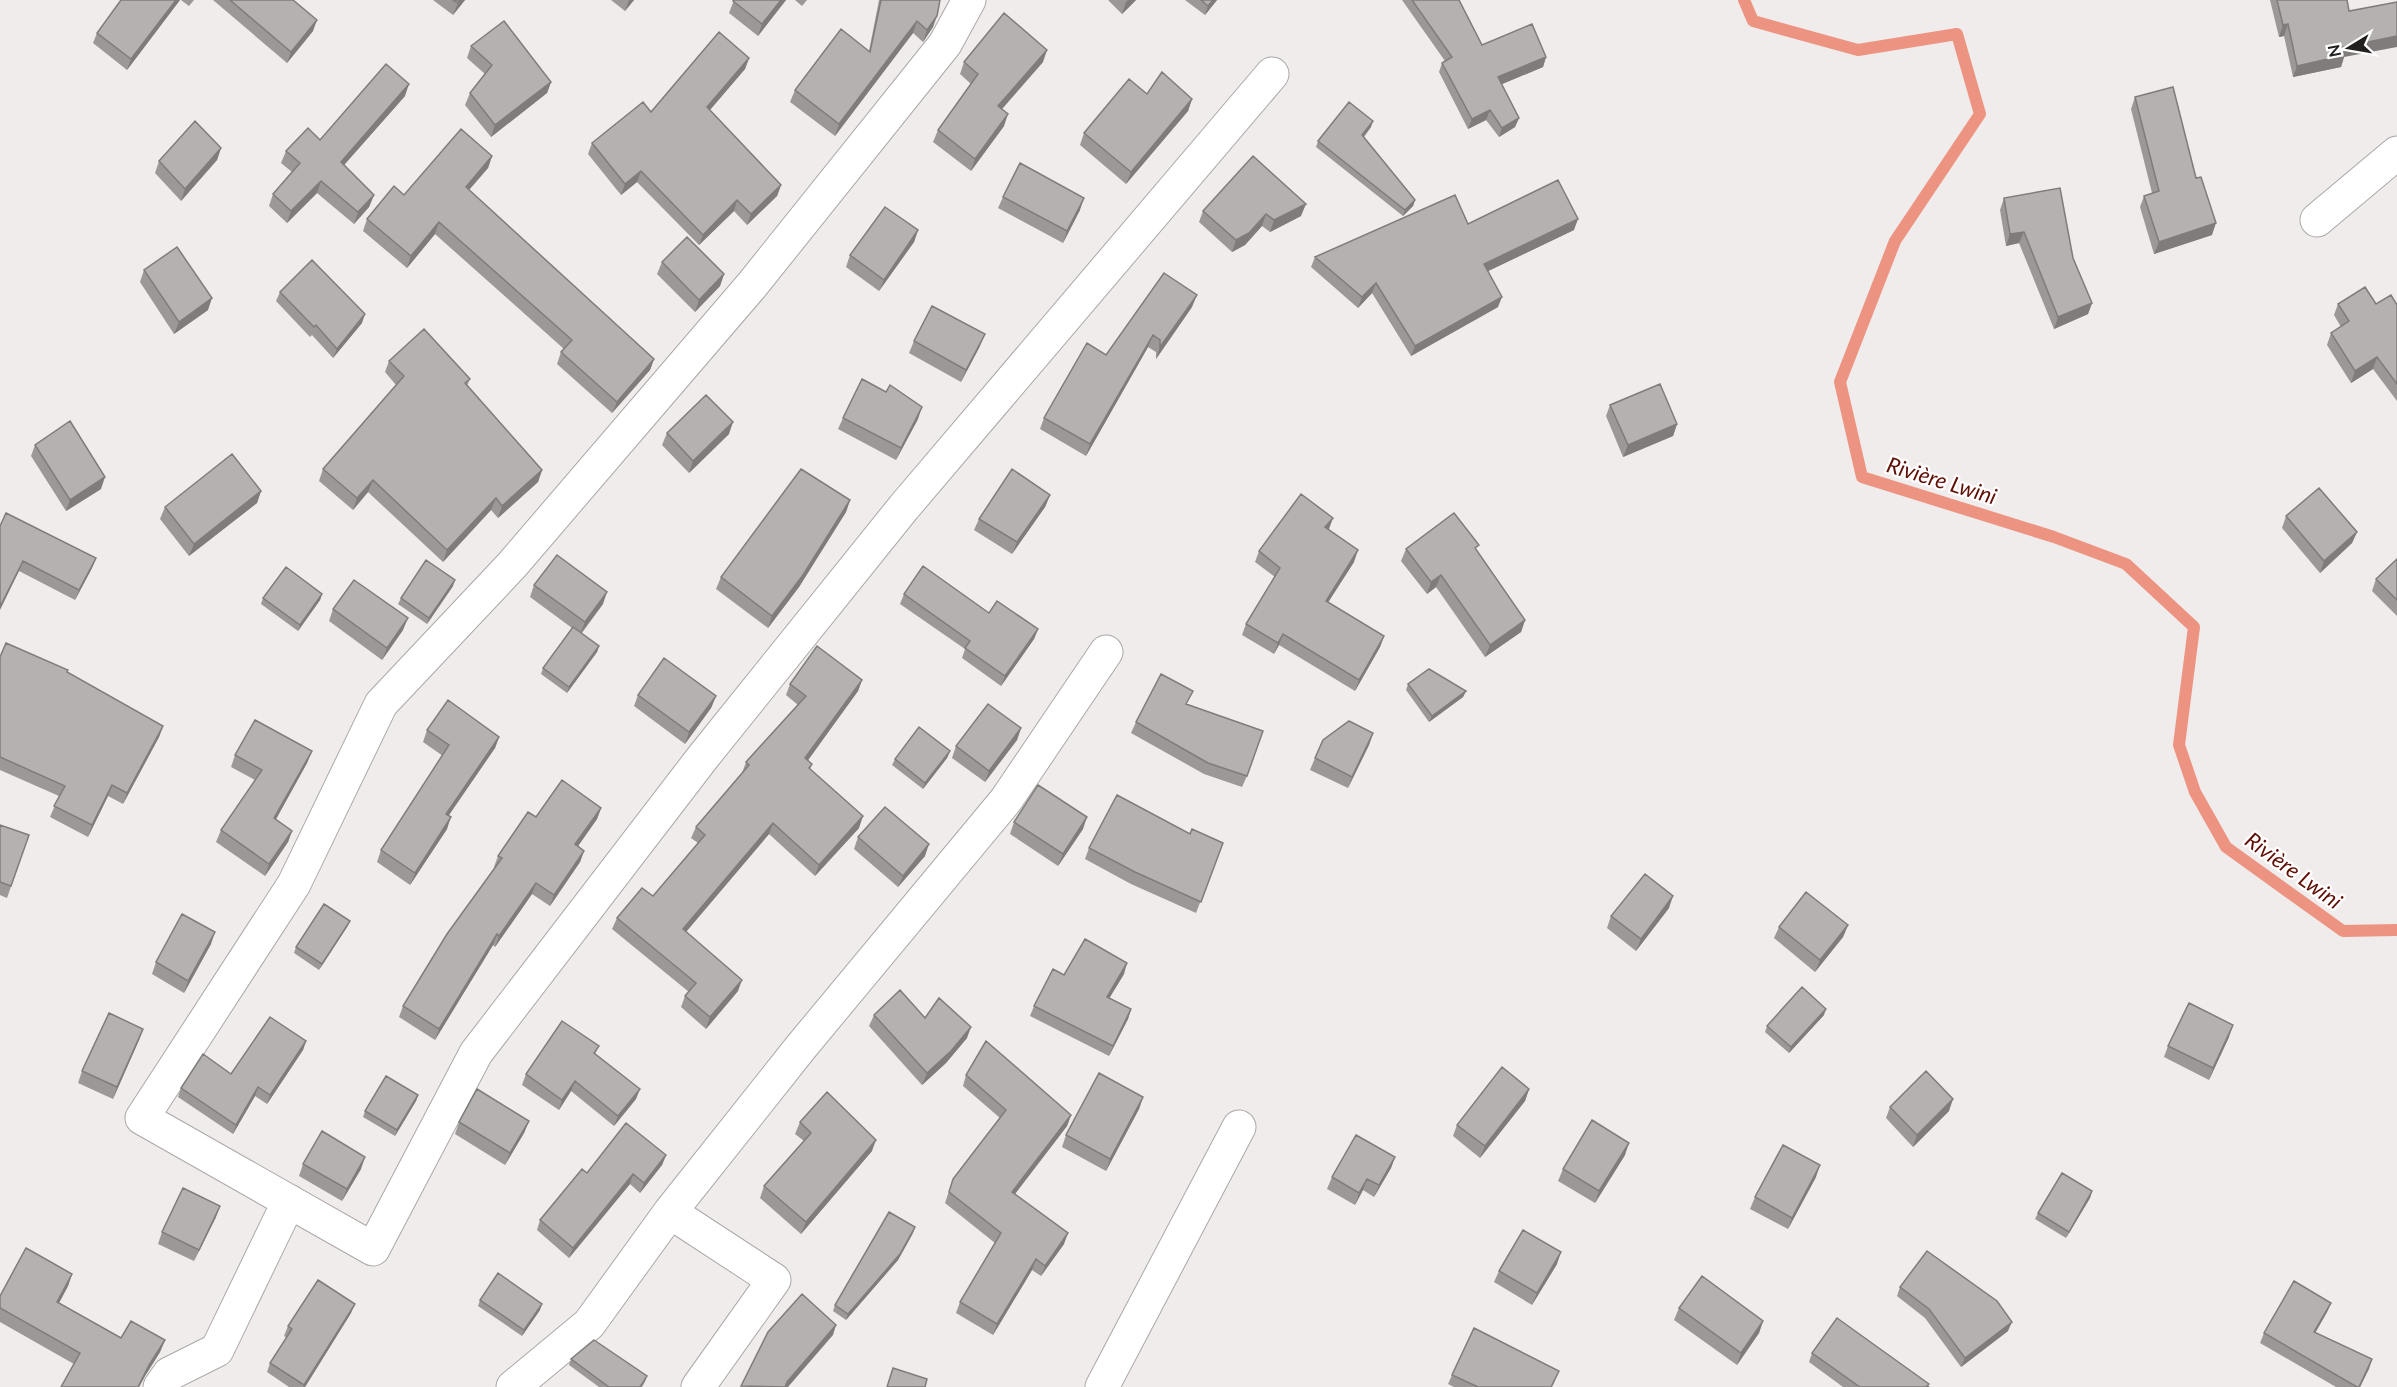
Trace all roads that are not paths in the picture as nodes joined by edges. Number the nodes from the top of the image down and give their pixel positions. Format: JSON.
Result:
{"nodes":[{"id":1,"x":969,"y":0,"type":"edge"},
{"id":2,"x":1272,"y":74,"type":"dead end"},
{"id":3,"x":2397,"y":153,"type":"edge"},
{"id":4,"x":2317,"y":220,"type":"dead end"},
{"id":5,"x":1106,"y":652,"type":"dead end"},
{"id":6,"x":1239,"y":1127,"type":"dead end"},
{"id":7,"x":289,"y":1201,"type":"junction"},
{"id":8,"x":670,"y":1212,"type":"junction"},
{"id":9,"x":160,"y":1387,"type":"edge"},
{"id":10,"x":513,"y":1387,"type":"edge"},
{"id":11,"x":698,"y":1387,"type":"edge"},
{"id":12,"x":1102,"y":1387,"type":"edge"}],
"edges":[{"from":1,"to":7,"type":"street"},
{"from":2,"to":7,"type":"street"},
{"from":3,"to":4,"type":"street"},
{"from":5,"to":8,"type":"street"},
{"from":6,"to":12,"type":"street"},
{"from":7,"to":9,"type":"street"},
{"from":8,"to":10,"type":"street"},
{"from":8,"to":11,"type":"street"}]}
